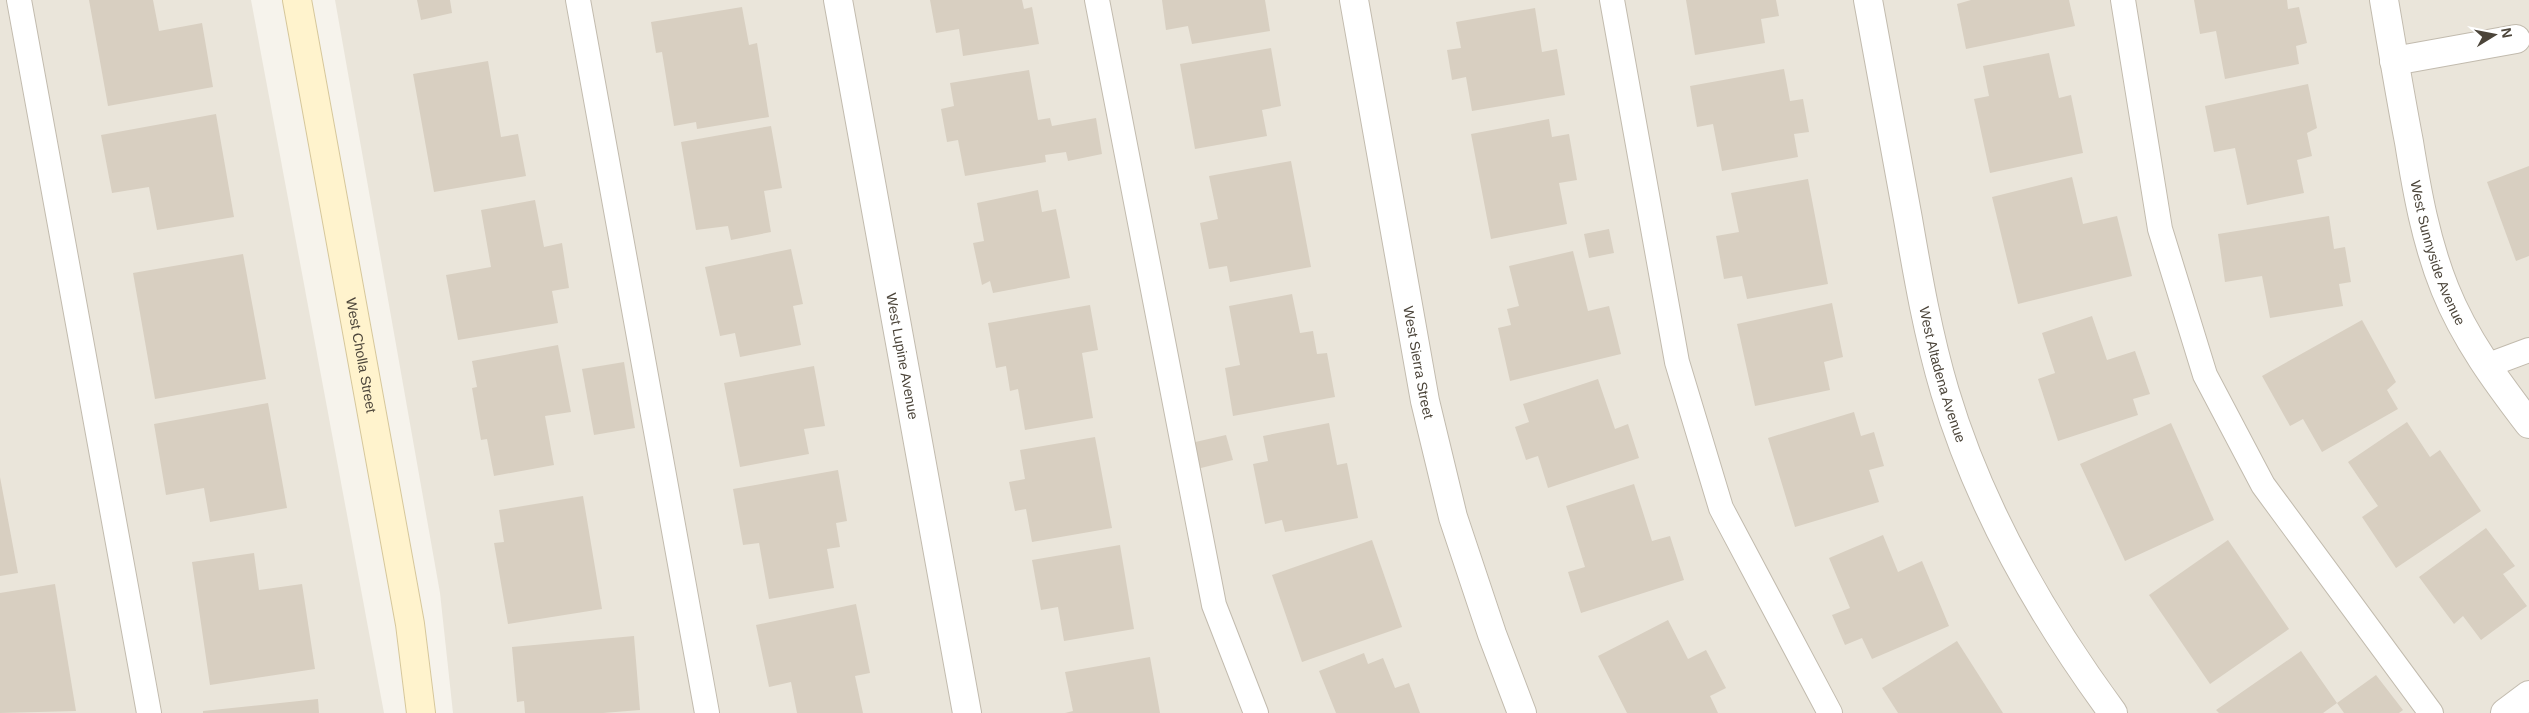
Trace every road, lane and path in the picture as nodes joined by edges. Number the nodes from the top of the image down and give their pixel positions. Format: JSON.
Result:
{"nodes":[{"id":1,"x":19,"y":0,"type":"edge"},
{"id":2,"x":297,"y":0,"type":"edge"},
{"id":3,"x":578,"y":0,"type":"edge"},
{"id":4,"x":838,"y":0,"type":"edge"},
{"id":5,"x":1097,"y":0,"type":"edge"},
{"id":6,"x":1354,"y":0,"type":"edge"},
{"id":7,"x":1612,"y":0,"type":"edge"},
{"id":8,"x":1868,"y":0,"type":"edge"},
{"id":9,"x":2122,"y":0,"type":"edge"},
{"id":10,"x":2384,"y":0,"type":"edge"},
{"id":11,"x":2516,"y":39,"type":"dead end"},
{"id":12,"x":2394,"y":61,"type":"junction"},
{"id":13,"x":2529,"y":350,"type":"edge"},
{"id":14,"x":2486,"y":366,"type":"junction"},
{"id":15,"x":2529,"y":424,"type":"edge"},
{"id":16,"x":2529,"y":695,"type":"edge"},
{"id":17,"x":149,"y":713,"type":"edge"},
{"id":18,"x":421,"y":713,"type":"edge"},
{"id":19,"x":707,"y":713,"type":"edge"},
{"id":20,"x":967,"y":713,"type":"edge"},
{"id":21,"x":1256,"y":713,"type":"edge"},
{"id":22,"x":1522,"y":713,"type":"edge"},
{"id":23,"x":1830,"y":713,"type":"edge"},
{"id":24,"x":2113,"y":713,"type":"edge"},
{"id":25,"x":2431,"y":713,"type":"edge"},
{"id":26,"x":2505,"y":713,"type":"edge"}],
"edges":[{"from":1,"to":17,"type":"lane"},
{"from":2,"to":18,"type":"street","name":"West Cholla Street"},
{"from":3,"to":19,"type":"lane"},
{"from":4,"to":20,"type":"street","name":"West Lupine Avenue"},
{"from":5,"to":21,"type":"lane"},
{"from":6,"to":22,"type":"street","name":"West Sierra Street"},
{"from":7,"to":23,"type":"lane"},
{"from":8,"to":24,"type":"street","name":"West Altadena Avenue"},
{"from":9,"to":25,"type":"lane"},
{"from":10,"to":12,"type":"street","name":"West Sunnyside Avenue"},
{"from":11,"to":12,"type":"street"},
{"from":12,"to":14,"type":"street","name":"West Sunnyside Avenue"},
{"from":13,"to":14,"type":"lane"},
{"from":14,"to":15,"type":"street","name":"West Sunnyside Avenue"},
{"from":16,"to":26,"type":"street"}]}
